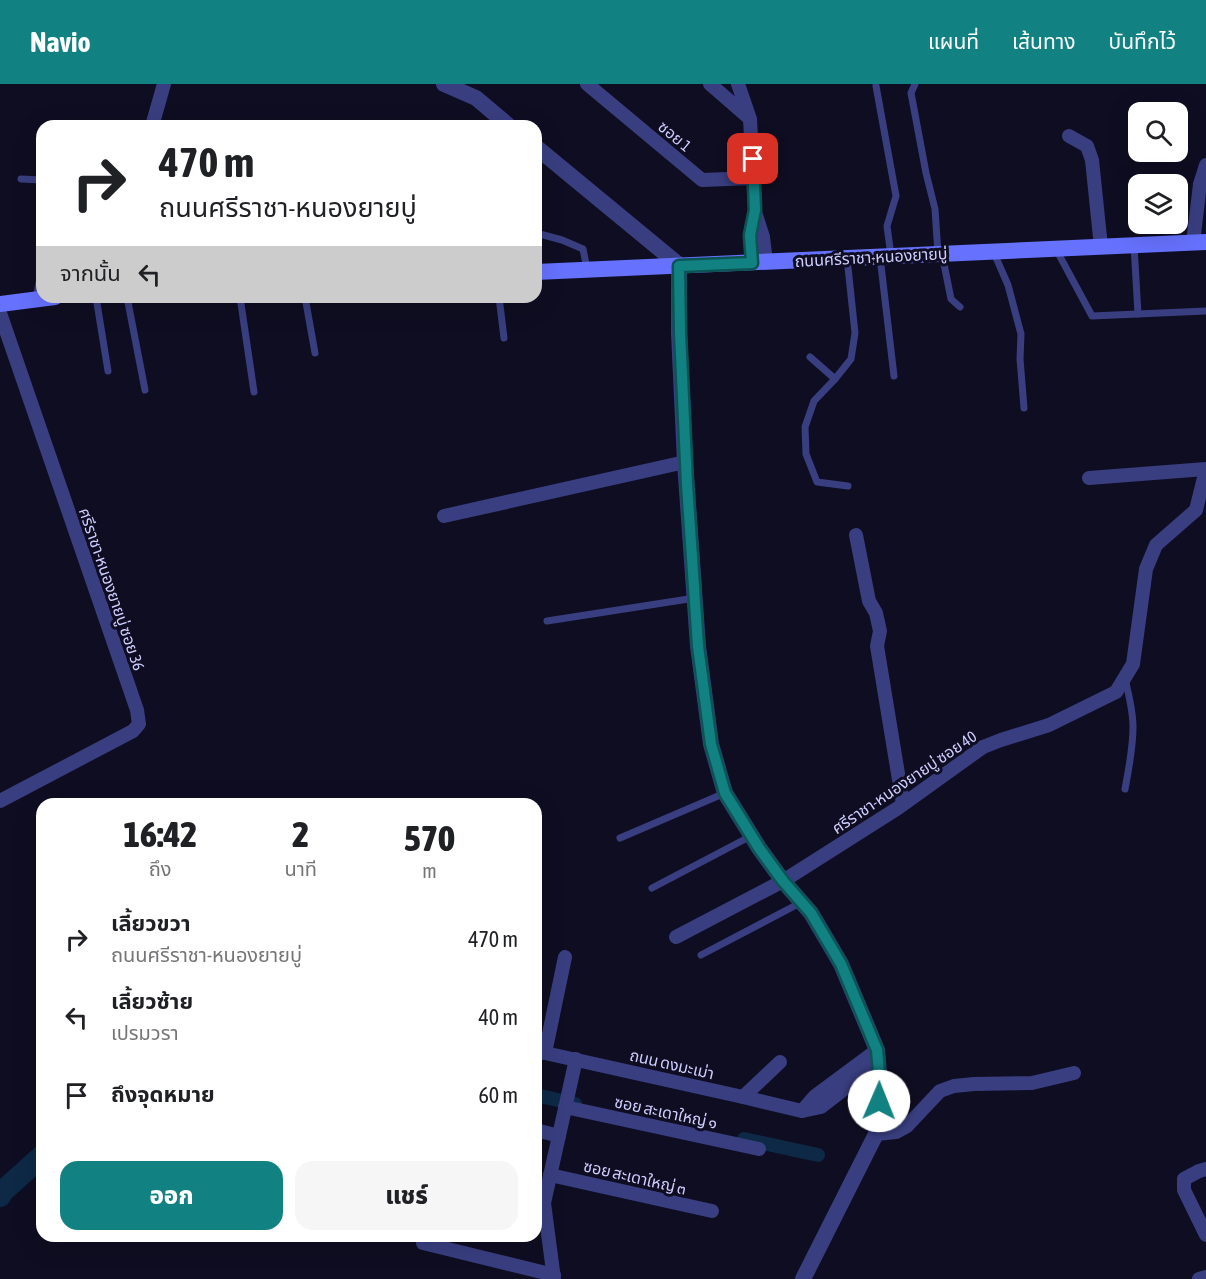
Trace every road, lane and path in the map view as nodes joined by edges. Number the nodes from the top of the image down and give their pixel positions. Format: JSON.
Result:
{"nodes":[{"id":1,"x":164,"y":84,"type":"edge"},
{"id":2,"x":444,"y":84,"type":"edge"},
{"id":3,"x":587,"y":84,"type":"edge"},
{"id":4,"x":710,"y":84,"type":"edge"},
{"id":5,"x":738,"y":84,"type":"edge"},
{"id":6,"x":915,"y":84,"type":"edge"},
{"id":7,"x":876,"y":86,"type":"dead end"},
{"id":8,"x":750,"y":119,"type":"junction"},
{"id":9,"x":154,"y":120,"type":"edge"},
{"id":10,"x":503,"y":120,"type":"edge"},
{"id":11,"x":1069,"y":136,"type":"dead end"},
{"id":12,"x":542,"y":152,"type":"edge"},
{"id":13,"x":1206,"y":165,"type":"edge"},
{"id":14,"x":754,"y":178,"type":"junction"},
{"id":15,"x":21,"y":179,"type":"dead end"},
{"id":16,"x":36,"y":180,"type":"edge"},
{"id":17,"x":542,"y":235,"type":"edge"},
{"id":18,"x":1199,"y":242,"type":"edge"},
{"id":19,"x":1134,"y":245,"type":"junction"},
{"id":20,"x":1101,"y":247,"type":"junction"},
{"id":21,"x":1056,"y":249,"type":"junction"},
{"id":22,"x":993,"y":252,"type":"junction"},
{"id":23,"x":940,"y":254,"type":"junction"},
{"id":24,"x":885,"y":257,"type":"junction"},
{"id":25,"x":847,"y":258,"type":"junction"},
{"id":26,"x":759,"y":263,"type":"junction"},
{"id":27,"x":679,"y":266,"type":"junction"},
{"id":28,"x":587,"y":270,"type":"junction"},
{"id":29,"x":542,"y":272,"type":"edge"},
{"id":30,"x":36,"y":299,"type":"edge"},
{"id":31,"x":97,"y":303,"type":"edge"},
{"id":32,"x":128,"y":303,"type":"edge"},
{"id":33,"x":241,"y":303,"type":"edge"},
{"id":34,"x":306,"y":303,"type":"edge"},
{"id":35,"x":500,"y":303,"type":"edge"},
{"id":36,"x":0,"y":304,"type":"edge"},
{"id":37,"x":960,"y":307,"type":"dead end"},
{"id":38,"x":1206,"y":311,"type":"edge"},
{"id":39,"x":0,"y":313,"type":"edge"},
{"id":40,"x":1138,"y":314,"type":"junction"},
{"id":41,"x":504,"y":338,"type":"dead end"},
{"id":42,"x":315,"y":353,"type":"dead end"},
{"id":43,"x":810,"y":357,"type":"dead end"},
{"id":44,"x":108,"y":371,"type":"dead end"},
{"id":45,"x":894,"y":376,"type":"dead end"},
{"id":46,"x":835,"y":380,"type":"junction"},
{"id":47,"x":145,"y":390,"type":"dead end"},
{"id":48,"x":254,"y":392,"type":"dead end"},
{"id":49,"x":1024,"y":408,"type":"dead end"},
{"id":50,"x":686,"y":462,"type":"junction"},
{"id":51,"x":1206,"y":469,"type":"edge"},
{"id":52,"x":1089,"y":478,"type":"dead end"},
{"id":53,"x":848,"y":486,"type":"dead end"},
{"id":54,"x":444,"y":516,"type":"dead end"},
{"id":55,"x":856,"y":535,"type":"dead end"},
{"id":56,"x":695,"y":598,"type":"junction"},
{"id":57,"x":547,"y":621,"type":"dead end"},
{"id":58,"x":1125,"y":677,"type":"junction"},
{"id":59,"x":1125,"y":789,"type":"dead end"},
{"id":60,"x":725,"y":793,"type":"junction"},
{"id":61,"x":0,"y":801,"type":"edge"},
{"id":62,"x":903,"y":804,"type":"junction"},
{"id":63,"x":751,"y":836,"type":"junction"},
{"id":64,"x":620,"y":838,"type":"dead end"},
{"id":65,"x":783,"y":881,"type":"junction"},
{"id":66,"x":652,"y":888,"type":"dead end"},
{"id":67,"x":802,"y":902,"type":"junction"},
{"id":68,"x":676,"y":937,"type":"dead end"},
{"id":69,"x":701,"y":955,"type":"dead end"},
{"id":70,"x":565,"y":957,"type":"dead end"},
{"id":71,"x":542,"y":1044,"type":"edge"},
{"id":72,"x":542,"y":1052,"type":"edge"},
{"id":73,"x":878,"y":1056,"type":"junction"},
{"id":74,"x":576,"y":1059,"type":"junction"},
{"id":75,"x":780,"y":1062,"type":"dead end"},
{"id":76,"x":1074,"y":1073,"type":"dead end"},
{"id":77,"x":743,"y":1097,"type":"junction"},
{"id":78,"x":567,"y":1101,"type":"junction"},
{"id":79,"x":542,"y":1132,"type":"edge"},
{"id":80,"x":876,"y":1134,"type":"junction"},
{"id":81,"x":559,"y":1136,"type":"junction"},
{"id":82,"x":759,"y":1149,"type":"dead end"},
{"id":83,"x":1206,"y":1169,"type":"edge"},
{"id":84,"x":550,"y":1175,"type":"junction"},
{"id":85,"x":542,"y":1197,"type":"edge"},
{"id":86,"x":712,"y":1211,"type":"dead end"},
{"id":87,"x":542,"y":1213,"type":"edge"},
{"id":88,"x":1206,"y":1235,"type":"edge"},
{"id":89,"x":423,"y":1243,"type":"dead end"},
{"id":90,"x":554,"y":1277,"type":"edge"},
{"id":91,"x":1206,"y":1277,"type":"edge"},
{"id":92,"x":803,"y":1279,"type":"edge"},
{"id":93,"x":1199,"y":1279,"type":"edge"}],
"edges":[{"from":1,"to":9,"type":"street"},
{"from":2,"to":10,"type":"street"},
{"from":3,"to":14,"type":"street","name":"ซอย 1"},
{"from":4,"to":8,"type":"street"},
{"from":5,"to":8,"type":"street"},
{"from":6,"to":23,"type":"lane"},
{"from":7,"to":24,"type":"lane"},
{"from":8,"to":14,"type":"street"},
{"from":11,"to":20,"type":"street"},
{"from":12,"to":27,"type":"street"},
{"from":13,"to":18,"type":"street"},
{"from":14,"to":26,"type":"street"},
{"from":15,"to":16,"type":"lane"},
{"from":17,"to":28,"type":"lane"},
{"from":18,"to":19,"type":"main road","name":"ถนนศรีราชา-หนองยายบู่"},
{"from":19,"to":20,"type":"main road","name":"ถนนศรีราชา-หนองยายบู่"},
{"from":19,"to":40,"type":"lane"},
{"from":20,"to":21,"type":"main road","name":"ถนนศรีราชา-หนองยายบู่"},
{"from":21,"to":22,"type":"main road","name":"ถนนศรีราชา-หนองยายบู่"},
{"from":21,"to":40,"type":"lane"},
{"from":22,"to":23,"type":"main road","name":"ถนนศรีราชา-หนองยายบู่"},
{"from":22,"to":49,"type":"lane"},
{"from":23,"to":24,"type":"main road","name":"ถนนศรีราชา-หนองยายบู่"},
{"from":23,"to":37,"type":"lane"},
{"from":24,"to":25,"type":"main road","name":"ถนนศรีราชา-หนองยายบู่"},
{"from":24,"to":45,"type":"lane"},
{"from":25,"to":26,"type":"main road","name":"ถนนศรีราชา-หนองยายบู่"},
{"from":25,"to":46,"type":"lane"},
{"from":26,"to":27,"type":"main road","name":"ถนนศรีราชา-หนองยายบู่"},
{"from":27,"to":28,"type":"main road","name":"ถนนศรีราชา-หนองยายบู่"},
{"from":27,"to":50,"type":"street"},
{"from":28,"to":29,"type":"main road","name":"ถนนศรีราชา-หนองยายบู่"},
{"from":30,"to":36,"type":"main road"},
{"from":31,"to":44,"type":"lane"},
{"from":32,"to":47,"type":"lane"},
{"from":33,"to":48,"type":"lane"},
{"from":34,"to":42,"type":"lane"},
{"from":35,"to":41,"type":"lane"},
{"from":38,"to":40,"type":"lane"},
{"from":39,"to":61,"type":"street","name":"ศรีราชา-หนองยายบู่ ซอย 36"},
{"from":43,"to":46,"type":"lane"},
{"from":46,"to":53,"type":"lane"},
{"from":50,"to":54,"type":"street"},
{"from":50,"to":56,"type":"street"},
{"from":51,"to":52,"type":"street"},
{"from":51,"to":58,"type":"street","name":"ศรีราชา-หนองยายบู่ ซอย 40"},
{"from":55,"to":62,"type":"street"},
{"from":56,"to":57,"type":"lane"},
{"from":56,"to":60,"type":"street"},
{"from":58,"to":59,"type":"lane"},
{"from":58,"to":62,"type":"street","name":"ศรีราชา-หนองยายบู่ ซอย 40"},
{"from":60,"to":63,"type":"street"},
{"from":60,"to":64,"type":"lane"},
{"from":62,"to":65,"type":"street","name":"ศรีราชา-หนองยายบู่ ซอย 40"},
{"from":63,"to":65,"type":"street"},
{"from":63,"to":66,"type":"lane"},
{"from":65,"to":67,"type":"street"},
{"from":65,"to":68,"type":"street","name":"ศรีราชา-หนองยายบู่ ซอย 40"},
{"from":67,"to":69,"type":"lane"},
{"from":67,"to":73,"type":"street"},
{"from":70,"to":71,"type":"street"},
{"from":72,"to":74,"type":"street","name":"ถนน ดงมะเม่า"},
{"from":73,"to":77,"type":"street","name":"ถนน ดงมะเม่า"},
{"from":73,"to":80,"type":"street"},
{"from":74,"to":77,"type":"street","name":"ถนน ดงมะเม่า"},
{"from":74,"to":78,"type":"street"},
{"from":75,"to":77,"type":"street"},
{"from":76,"to":80,"type":"street"},
{"from":78,"to":81,"type":"street"},
{"from":78,"to":82,"type":"street","name":"ซอย สะเดาใหญ่ ๑"},
{"from":79,"to":81,"type":"street"},
{"from":80,"to":92,"type":"street"},
{"from":81,"to":84,"type":"street"},
{"from":83,"to":88,"type":"street"},
{"from":84,"to":85,"type":"street"},
{"from":84,"to":86,"type":"street","name":"ซอย สะเดาใหญ่ ๓"},
{"from":87,"to":90,"type":"street"},
{"from":89,"to":90,"type":"street"},
{"from":91,"to":93,"type":"street"}]}
